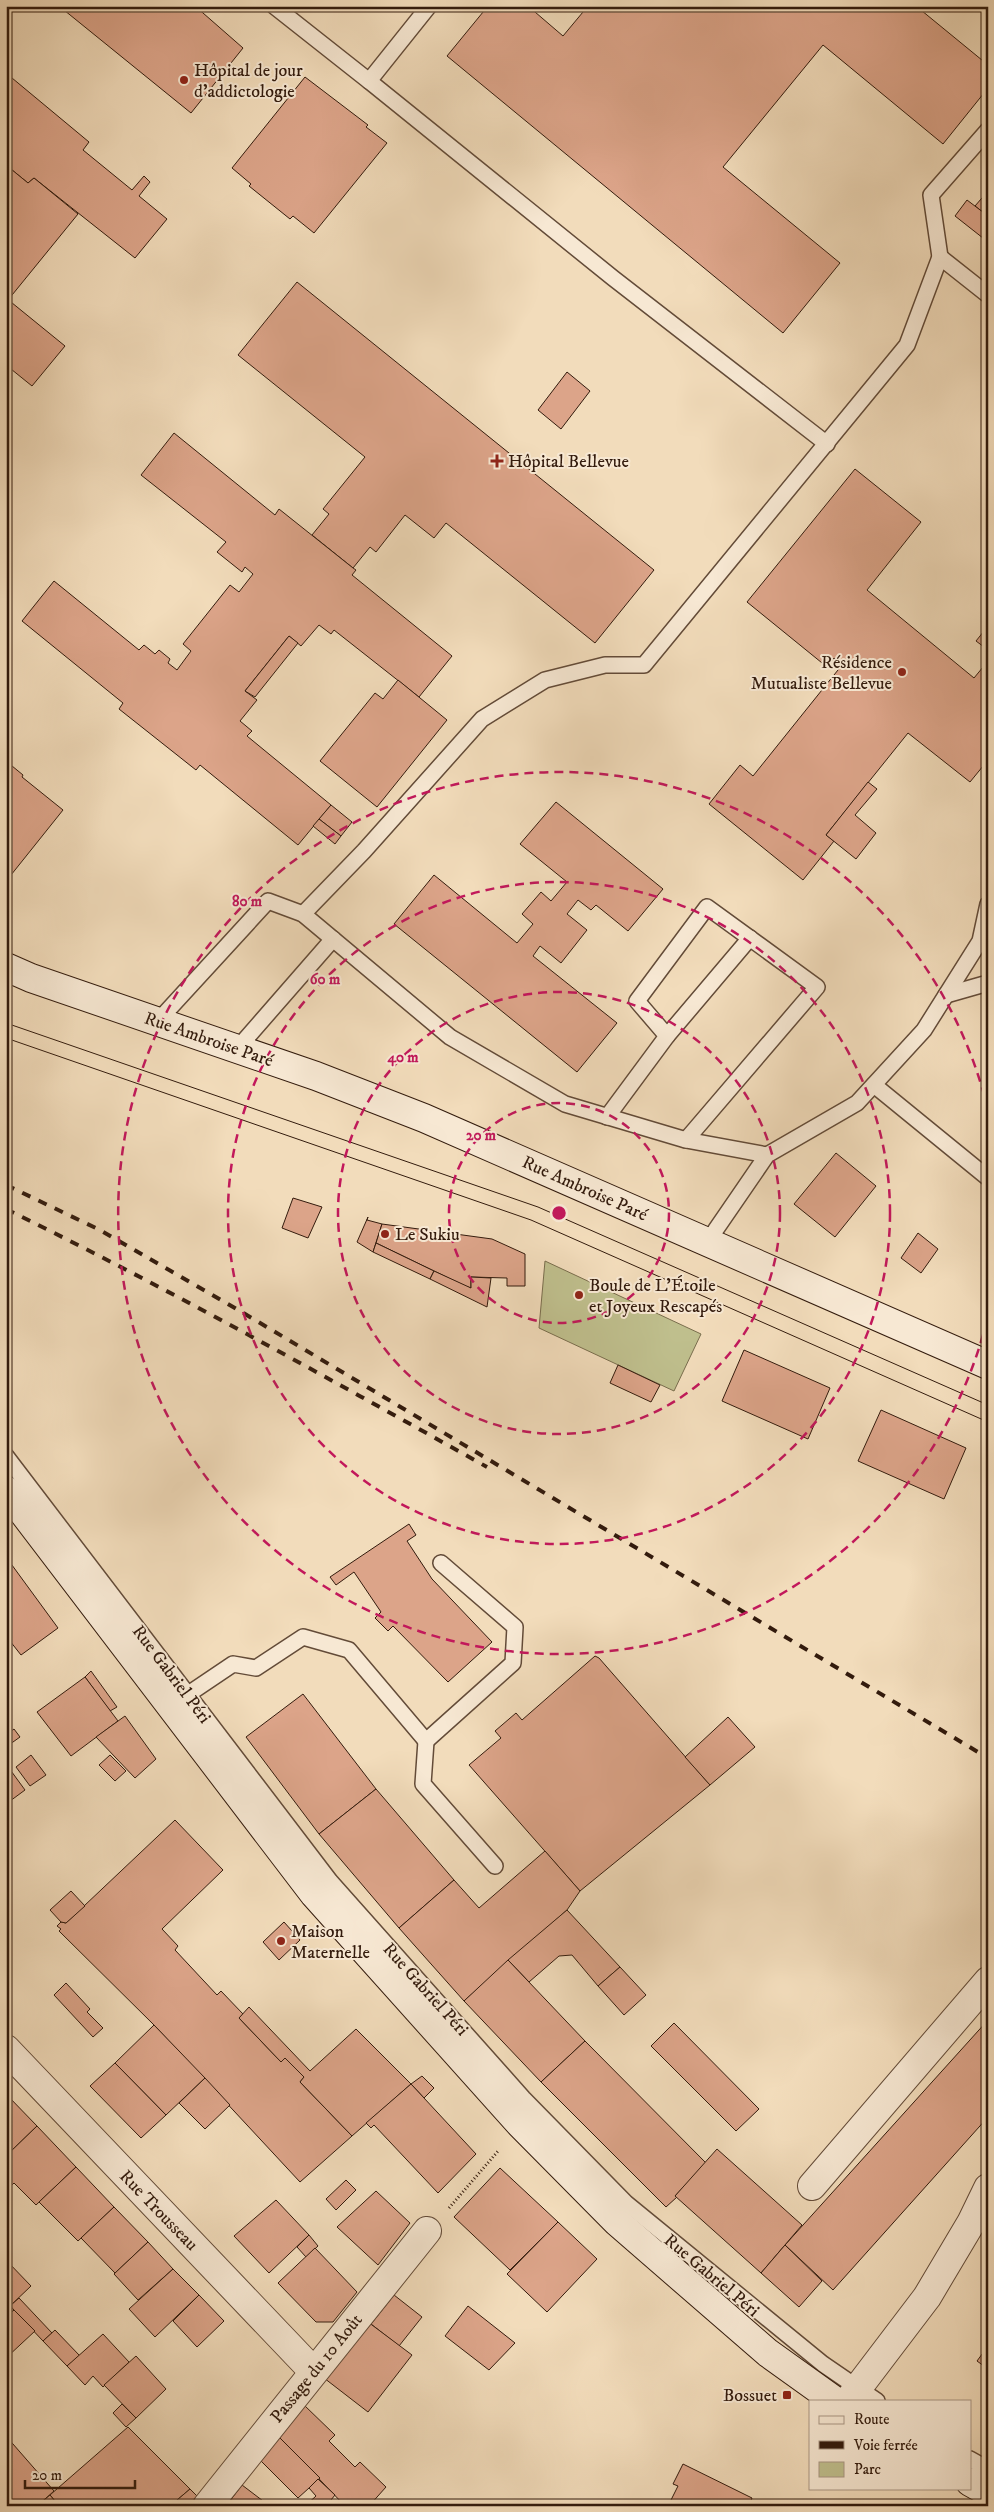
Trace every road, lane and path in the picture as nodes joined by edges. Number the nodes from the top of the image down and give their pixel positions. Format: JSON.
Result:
{"nodes":[{"id":1,"x":274,"y":6,"type":"edge"},
{"id":2,"x":429,"y":6,"type":"edge"},
{"id":3,"x":369,"y":81,"type":"junction"},
{"id":4,"x":988,"y":130,"type":"edge"},
{"id":5,"x":940,"y":257,"type":"junction"},
{"id":6,"x":988,"y":295,"type":"edge"},
{"id":7,"x":827,"y":444,"type":"junction"},
{"id":8,"x":988,"y":904,"type":"edge"},
{"id":9,"x":303,"y":914,"type":"junction"},
{"id":10,"x":750,"y":938,"type":"junction"},
{"id":11,"x":984,"y":938,"type":"edge"},
{"id":12,"x":333,"y":940,"type":"junction"},
{"id":13,"x":6,"y":967,"type":"edge"},
{"id":14,"x":988,"y":983,"type":"edge"},
{"id":15,"x":946,"y":995,"type":"junction"},
{"id":16,"x":158,"y":1022,"type":"junction"},
{"id":17,"x":667,"y":1036,"type":"junction"},
{"id":18,"x":238,"y":1049,"type":"junction"},
{"id":19,"x":874,"y":1085,"type":"junction"},
{"id":20,"x":607,"y":1116,"type":"junction"},
{"id":21,"x":686,"y":1140,"type":"junction"},
{"id":22,"x":767,"y":1156,"type":"junction"},
{"id":23,"x":988,"y":1178,"type":"edge"},
{"id":24,"x":708,"y":1241,"type":"junction"},
{"id":25,"x":988,"y":1365,"type":"edge"},
{"id":26,"x":6,"y":1456,"type":"edge"},
{"id":27,"x":6,"y":1490,"type":"edge"},
{"id":28,"x":441,"y":1563,"type":"dead end"},
{"id":29,"x":188,"y":1695,"type":"junction"},
{"id":30,"x":426,"y":1741,"type":"junction"},
{"id":31,"x":495,"y":1866,"type":"dead end"},
{"id":32,"x":988,"y":1981,"type":"edge"},
{"id":33,"x":6,"y":2049,"type":"edge"},
{"id":34,"x":521,"y":2125,"type":"junction"},
{"id":35,"x":812,"y":2186,"type":"dead end"},
{"id":36,"x":988,"y":2188,"type":"edge"},
{"id":37,"x":462,"y":2194,"type":"dead end"},
{"id":38,"x":427,"y":2231,"type":"dead end"},
{"id":39,"x":312,"y":2371,"type":"junction"},
{"id":40,"x":854,"y":2398,"type":"edge"},
{"id":41,"x":972,"y":2463,"type":"edge"},
{"id":42,"x":983,"y":2483,"type":"edge"},
{"id":43,"x":207,"y":2506,"type":"edge"}],
"edges":[{"from":1,"to":3,"type":"lane"},
{"from":2,"to":3,"type":"lane"},
{"from":3,"to":7,"type":"lane"},
{"from":4,"to":5,"type":"lane"},
{"from":5,"to":6,"type":"lane"},
{"from":5,"to":7,"type":"lane"},
{"from":7,"to":9,"type":"lane"},
{"from":8,"to":11,"type":"lane"},
{"from":9,"to":12,"type":"lane"},
{"from":9,"to":16,"type":"lane"},
{"from":10,"to":17,"type":"lane"},
{"from":10,"to":17,"type":"lane"},
{"from":10,"to":21,"type":"lane"},
{"from":11,"to":15,"type":"lane"},
{"from":12,"to":18,"type":"lane"},
{"from":12,"to":20,"type":"lane"},
{"from":13,"to":16,"type":"main road","name":"Rue Ambroise Paré"},
{"from":14,"to":15,"type":"lane"},
{"from":15,"to":19,"type":"lane"},
{"from":16,"to":18,"type":"main road","name":"Rue Ambroise Paré"},
{"from":17,"to":20,"type":"lane"},
{"from":18,"to":24,"type":"main road","name":"Rue Ambroise Paré"},
{"from":19,"to":22,"type":"lane"},
{"from":19,"to":23,"type":"lane"},
{"from":20,"to":21,"type":"lane"},
{"from":21,"to":22,"type":"lane"},
{"from":22,"to":24,"type":"lane"},
{"from":24,"to":25,"type":"main road","name":"Rue Ambroise Paré"},
{"from":26,"to":29,"type":"lane","name":"Rue Gabriel Péri"},
{"from":27,"to":34,"type":"main road","name":"Rue Gabriel Péri"},
{"from":28,"to":30,"type":"lane"},
{"from":29,"to":30,"type":"lane"},
{"from":29,"to":40,"type":"lane","name":"Rue Gabriel Péri"},
{"from":30,"to":31,"type":"lane"},
{"from":32,"to":35,"type":"main road"},
{"from":33,"to":39,"type":"main road","name":"Rue Trousseau"},
{"from":34,"to":37,"type":"path"},
{"from":34,"to":40,"type":"main road","name":"Rue Gabriel Péri"},
{"from":36,"to":40,"type":"main road"},
{"from":38,"to":39,"type":"main road","name":"Passage du 10 Août"},
{"from":39,"to":43,"type":"main road","name":"Passage du 10 Août"},
{"from":41,"to":42,"type":"lane"}]}
